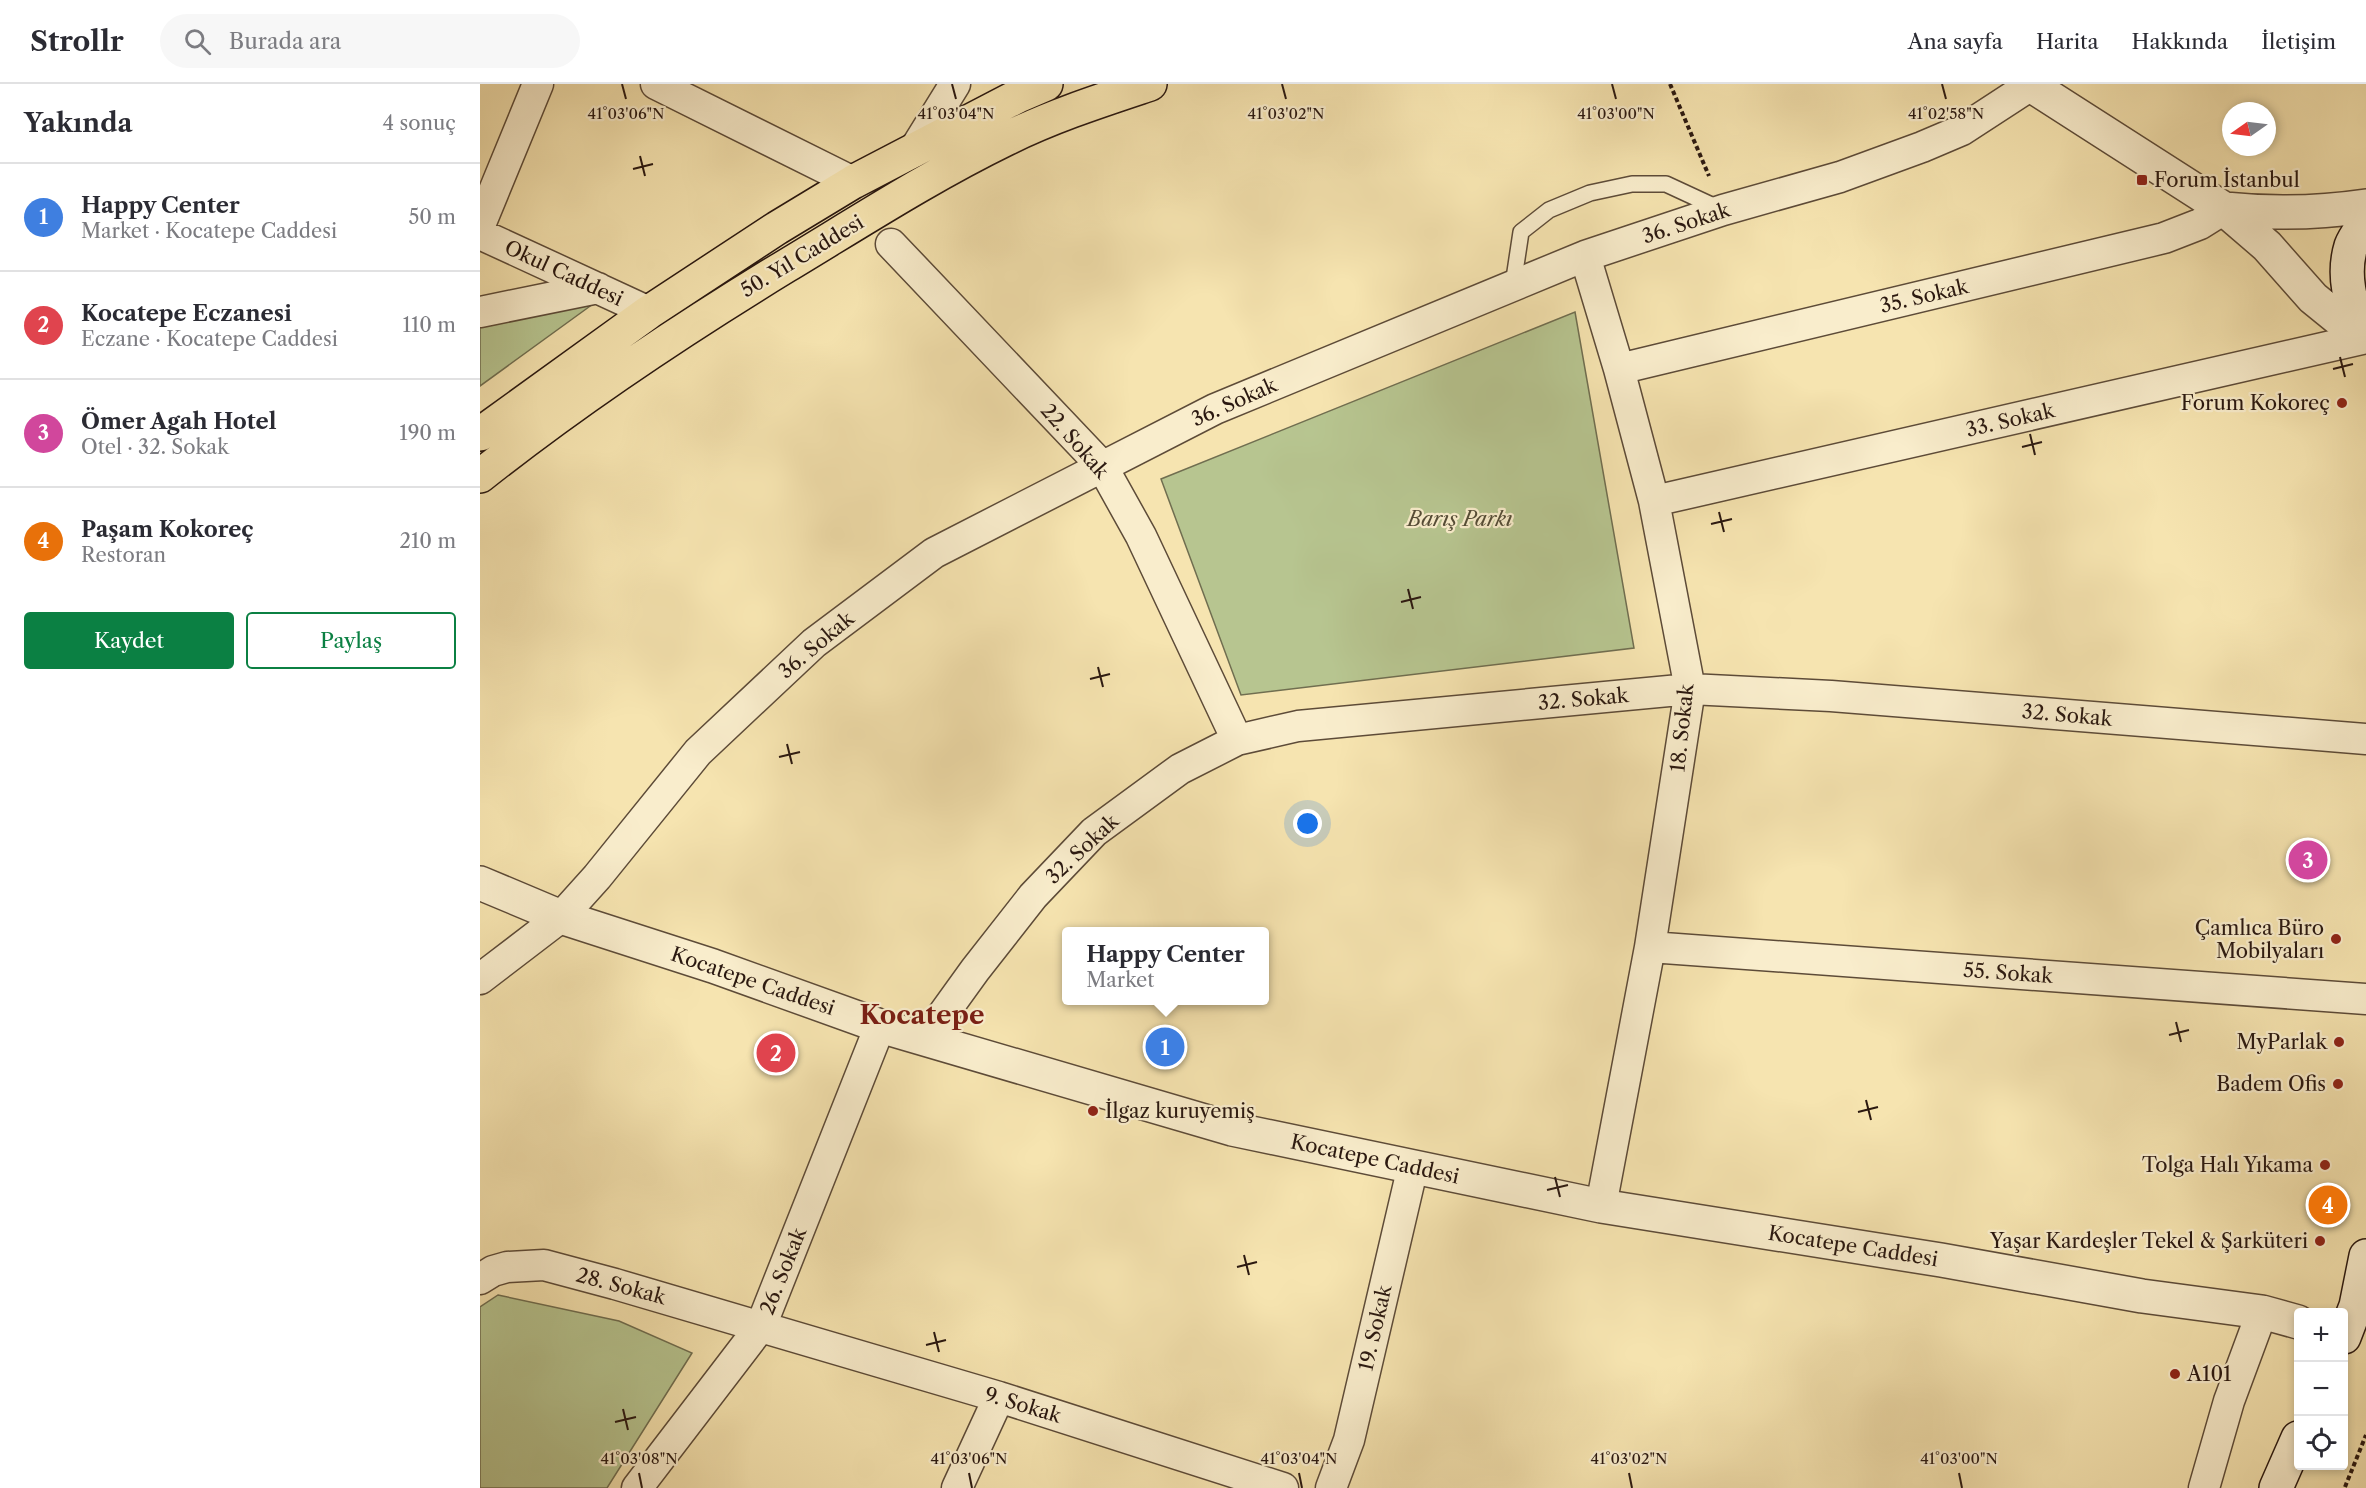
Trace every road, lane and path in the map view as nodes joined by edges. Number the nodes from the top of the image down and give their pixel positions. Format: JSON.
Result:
{"nodes":[{"id":1,"x":538,"y":84,"type":"edge"},
{"id":2,"x":656,"y":84,"type":"edge"},
{"id":3,"x":955,"y":84,"type":"edge"},
{"id":4,"x":1046,"y":84,"type":"edge"},
{"id":5,"x":1150,"y":84,"type":"edge"},
{"id":6,"x":1670,"y":84,"type":"edge"},
{"id":7,"x":2030,"y":85,"type":"edge"},
{"id":8,"x":914,"y":152,"type":"junction"},
{"id":9,"x":853,"y":182,"type":"junction"},
{"id":10,"x":2366,"y":206,"type":"edge"},
{"id":11,"x":2224,"y":209,"type":"junction"},
{"id":12,"x":1723,"y":210,"type":"junction"},
{"id":13,"x":2366,"y":221,"type":"edge"},
{"id":14,"x":480,"y":225,"type":"edge"},
{"id":15,"x":480,"y":234,"type":"edge"},
{"id":16,"x":891,"y":244,"type":"dead end"},
{"id":17,"x":1585,"y":256,"type":"junction"},
{"id":18,"x":1513,"y":285,"type":"junction"},
{"id":19,"x":598,"y":288,"type":"junction"},
{"id":20,"x":480,"y":312,"type":"edge"},
{"id":21,"x":649,"y":312,"type":"junction"},
{"id":22,"x":2366,"y":328,"type":"edge"},
{"id":23,"x":2366,"y":333,"type":"edge"},
{"id":24,"x":2366,"y":338,"type":"edge"},
{"id":25,"x":1619,"y":369,"type":"junction"},
{"id":26,"x":480,"y":434,"type":"edge"},
{"id":27,"x":1102,"y":466,"type":"junction"},
{"id":28,"x":480,"y":476,"type":"edge"},
{"id":29,"x":1654,"y":501,"type":"junction"},
{"id":30,"x":1690,"y":689,"type":"junction"},
{"id":31,"x":2366,"y":739,"type":"edge"},
{"id":32,"x":1237,"y":740,"type":"junction"},
{"id":33,"x":480,"y":883,"type":"edge"},
{"id":34,"x":561,"y":917,"type":"junction"},
{"id":35,"x":1650,"y":947,"type":"junction"},
{"id":36,"x":480,"y":979,"type":"edge"},
{"id":37,"x":2366,"y":999,"type":"edge"},
{"id":38,"x":880,"y":1026,"type":"junction"},
{"id":39,"x":926,"y":1038,"type":"junction"},
{"id":40,"x":1413,"y":1166,"type":"junction"},
{"id":41,"x":1601,"y":1206,"type":"junction"},
{"id":42,"x":2366,"y":1256,"type":"edge"},
{"id":43,"x":480,"y":1279,"type":"edge"},
{"id":44,"x":2361,"y":1307,"type":"edge"},
{"id":45,"x":2262,"y":1312,"type":"junction"},
{"id":46,"x":2294,"y":1321,"type":"edge"},
{"id":47,"x":761,"y":1326,"type":"junction"},
{"id":48,"x":2348,"y":1329,"type":"edge"},
{"id":49,"x":999,"y":1397,"type":"junction"},
{"id":50,"x":2366,"y":1435,"type":"edge"},
{"id":51,"x":2294,"y":1447,"type":"edge"},
{"id":52,"x":2344,"y":1487,"type":"edge"},
{"id":53,"x":637,"y":1488,"type":"edge"},
{"id":54,"x":957,"y":1488,"type":"edge"},
{"id":55,"x":1283,"y":1488,"type":"edge"},
{"id":56,"x":1331,"y":1488,"type":"edge"},
{"id":57,"x":2204,"y":1488,"type":"edge"},
{"id":58,"x":2276,"y":1488,"type":"edge"}],
"edges":[{"from":1,"to":14,"type":"street"},
{"from":2,"to":9,"type":"street"},
{"from":3,"to":8,"type":"street"},
{"from":4,"to":8,"type":"main road","name":"50. Yıl Caddesi"},
{"from":5,"to":28,"type":"main road","name":"50. Yıl Caddesi"},
{"from":6,"to":12,"type":"path"},
{"from":7,"to":11,"type":"street"},
{"from":7,"to":12,"type":"street","name":"36. Sokak"},
{"from":8,"to":9,"type":"main road","name":"50. Yıl Caddesi"},
{"from":9,"to":21,"type":"main road","name":"50. Yıl Caddesi"},
{"from":10,"to":11,"type":"street"},
{"from":11,"to":23,"type":"street"},
{"from":11,"to":25,"type":"street","name":"35. Sokak"},
{"from":12,"to":17,"type":"street","name":"36. Sokak"},
{"from":12,"to":18,"type":"lane"},
{"from":13,"to":22,"type":"street"},
{"from":15,"to":19,"type":"street","name":"Okul Caddesi"},
{"from":16,"to":27,"type":"street","name":"22. Sokak"},
{"from":17,"to":18,"type":"street","name":"36. Sokak"},
{"from":17,"to":25,"type":"street","name":"18. Sokak"},
{"from":18,"to":27,"type":"street","name":"36. Sokak"},
{"from":19,"to":20,"type":"street"},
{"from":19,"to":21,"type":"street","name":"Okul Caddesi"},
{"from":21,"to":26,"type":"main road","name":"50. Yıl Caddesi"},
{"from":24,"to":29,"type":"street","name":"33. Sokak"},
{"from":25,"to":29,"type":"street","name":"18. Sokak"},
{"from":27,"to":32,"type":"street","name":"22. Sokak"},
{"from":27,"to":34,"type":"street","name":"36. Sokak"},
{"from":29,"to":30,"type":"street","name":"18. Sokak"},
{"from":30,"to":31,"type":"street","name":"32. Sokak"},
{"from":30,"to":32,"type":"street","name":"32. Sokak"},
{"from":30,"to":35,"type":"street","name":"18. Sokak"},
{"from":32,"to":39,"type":"street","name":"32. Sokak"},
{"from":33,"to":34,"type":"street","name":"Kocatepe Caddesi"},
{"from":34,"to":36,"type":"street","name":"36. Sokak"},
{"from":34,"to":38,"type":"street","name":"Kocatepe Caddesi"},
{"from":35,"to":37,"type":"street","name":"55. Sokak"},
{"from":35,"to":41,"type":"street","name":"18. Sokak"},
{"from":38,"to":39,"type":"street","name":"Kocatepe Caddesi"},
{"from":38,"to":47,"type":"street","name":"26. Sokak"},
{"from":39,"to":40,"type":"street","name":"Kocatepe Caddesi"},
{"from":40,"to":41,"type":"street","name":"Kocatepe Caddesi"},
{"from":40,"to":56,"type":"street","name":"19. Sokak"},
{"from":41,"to":45,"type":"street","name":"Kocatepe Caddesi"},
{"from":42,"to":44,"type":"street"},
{"from":43,"to":47,"type":"street","name":"28. Sokak"},
{"from":44,"to":48,"type":"street"},
{"from":45,"to":46,"type":"street","name":"Kocatepe Caddesi"},
{"from":45,"to":57,"type":"street"},
{"from":47,"to":49,"type":"street","name":"9. Sokak"},
{"from":47,"to":53,"type":"street","name":"26. Sokak"},
{"from":49,"to":54,"type":"street"},
{"from":49,"to":55,"type":"street","name":"9. Sokak"},
{"from":50,"to":52,"type":"path"},
{"from":51,"to":58,"type":"street"}]}
